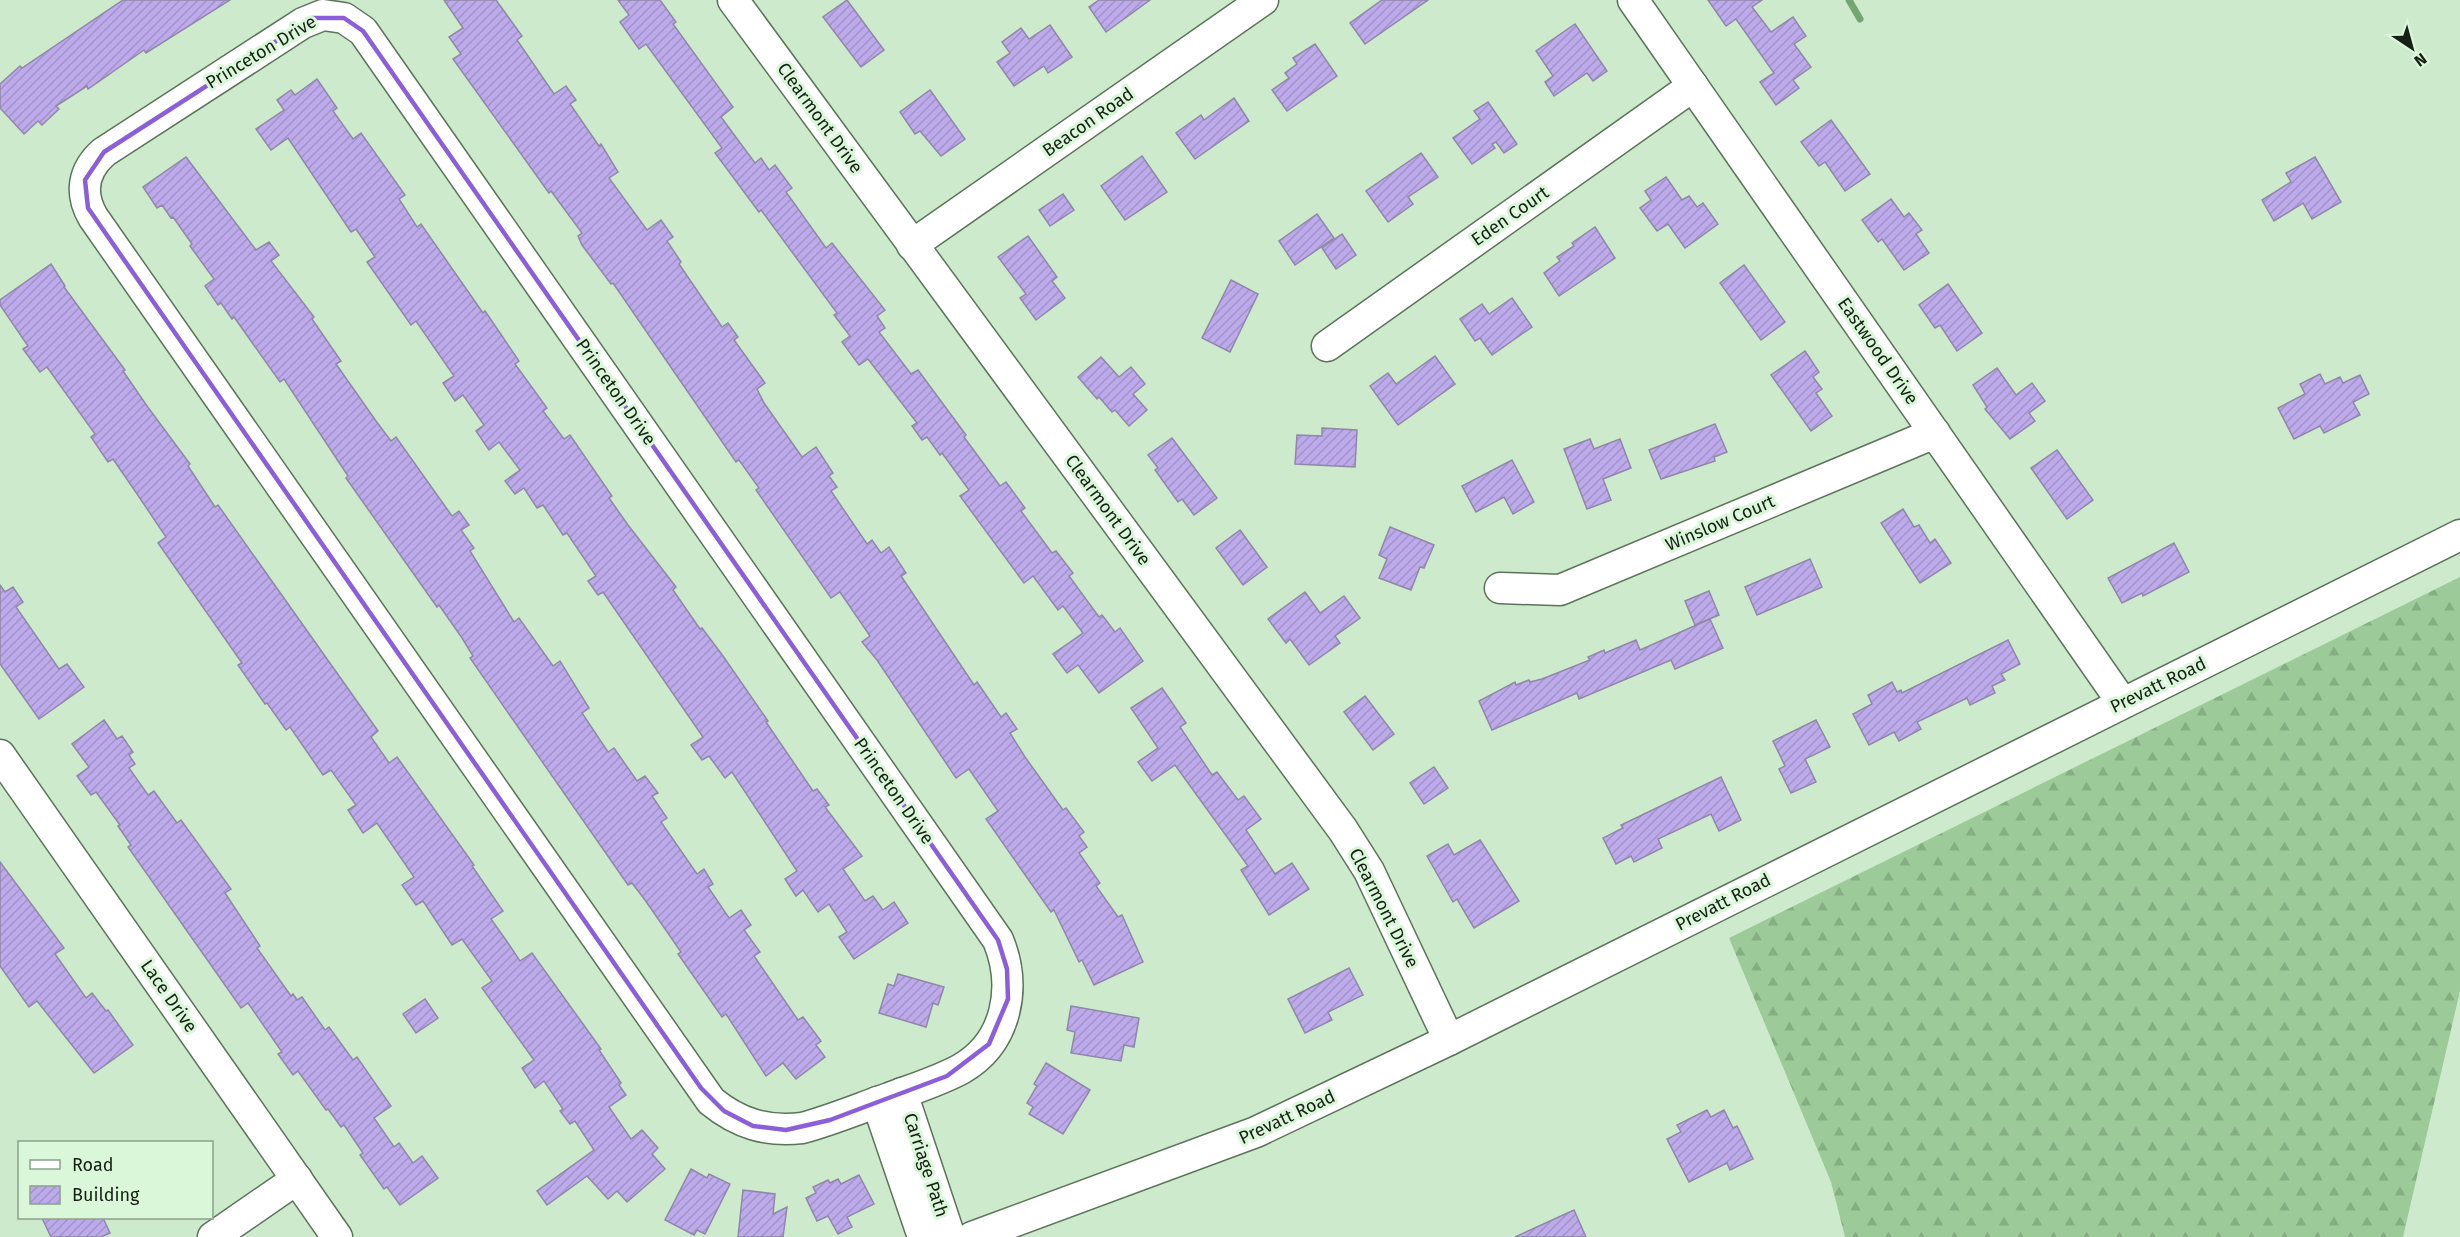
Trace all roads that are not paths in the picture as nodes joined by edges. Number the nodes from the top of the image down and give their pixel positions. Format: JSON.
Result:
{"nodes":[{"id":1,"x":733,"y":0,"type":"edge"},
{"id":2,"x":1263,"y":0,"type":"edge"},
{"id":3,"x":1633,"y":0,"type":"edge"},
{"id":4,"x":1693,"y":86,"type":"junction"},
{"id":5,"x":912,"y":245,"type":"junction"},
{"id":6,"x":1327,"y":346,"type":"dead end"},
{"id":7,"x":1935,"y":433,"type":"junction"},
{"id":8,"x":2460,"y":535,"type":"edge"},
{"id":9,"x":1500,"y":588,"type":"dead end"},
{"id":10,"x":2122,"y":702,"type":"junction"},
{"id":11,"x":0,"y":755,"type":"edge"},
{"id":12,"x":1449,"y":1040,"type":"junction"},
{"id":13,"x":890,"y":1097,"type":"junction"},
{"id":14,"x":297,"y":1179,"type":"junction"},
{"id":15,"x":213,"y":1237,"type":"edge"},
{"id":16,"x":337,"y":1237,"type":"edge"},
{"id":17,"x":923,"y":1237,"type":"edge"},
{"id":18,"x":950,"y":1237,"type":"edge"},
{"id":19,"x":972,"y":1237,"type":"edge"}],
"edges":[{"from":1,"to":5,"type":"street","name":"Clearmont Drive"},
{"from":2,"to":5,"type":"street","name":"Beacon Road"},
{"from":3,"to":4,"type":"street","name":"Eastwood Drive"},
{"from":4,"to":6,"type":"street","name":"Eden Court"},
{"from":4,"to":7,"type":"street","name":"Eastwood Drive"},
{"from":5,"to":12,"type":"street","name":"Clearmont Drive"},
{"from":7,"to":9,"type":"street","name":"Winslow Court"},
{"from":7,"to":10,"type":"street","name":"Eastwood Drive"},
{"from":8,"to":10,"type":"street","name":"Prevatt Road"},
{"from":10,"to":12,"type":"street","name":"Prevatt Road"},
{"from":11,"to":14,"type":"street","name":"Lace Drive"},
{"from":12,"to":19,"type":"street","name":"Prevatt Road"},
{"from":13,"to":13,"type":"street","name":"Princeton Drive"},
{"from":13,"to":17,"type":"street","name":"Carriage Path"},
{"from":13,"to":18,"type":"street","name":"Carriage Path"},
{"from":14,"to":15,"type":"street"},
{"from":14,"to":16,"type":"street","name":"Lace Drive"}]}
